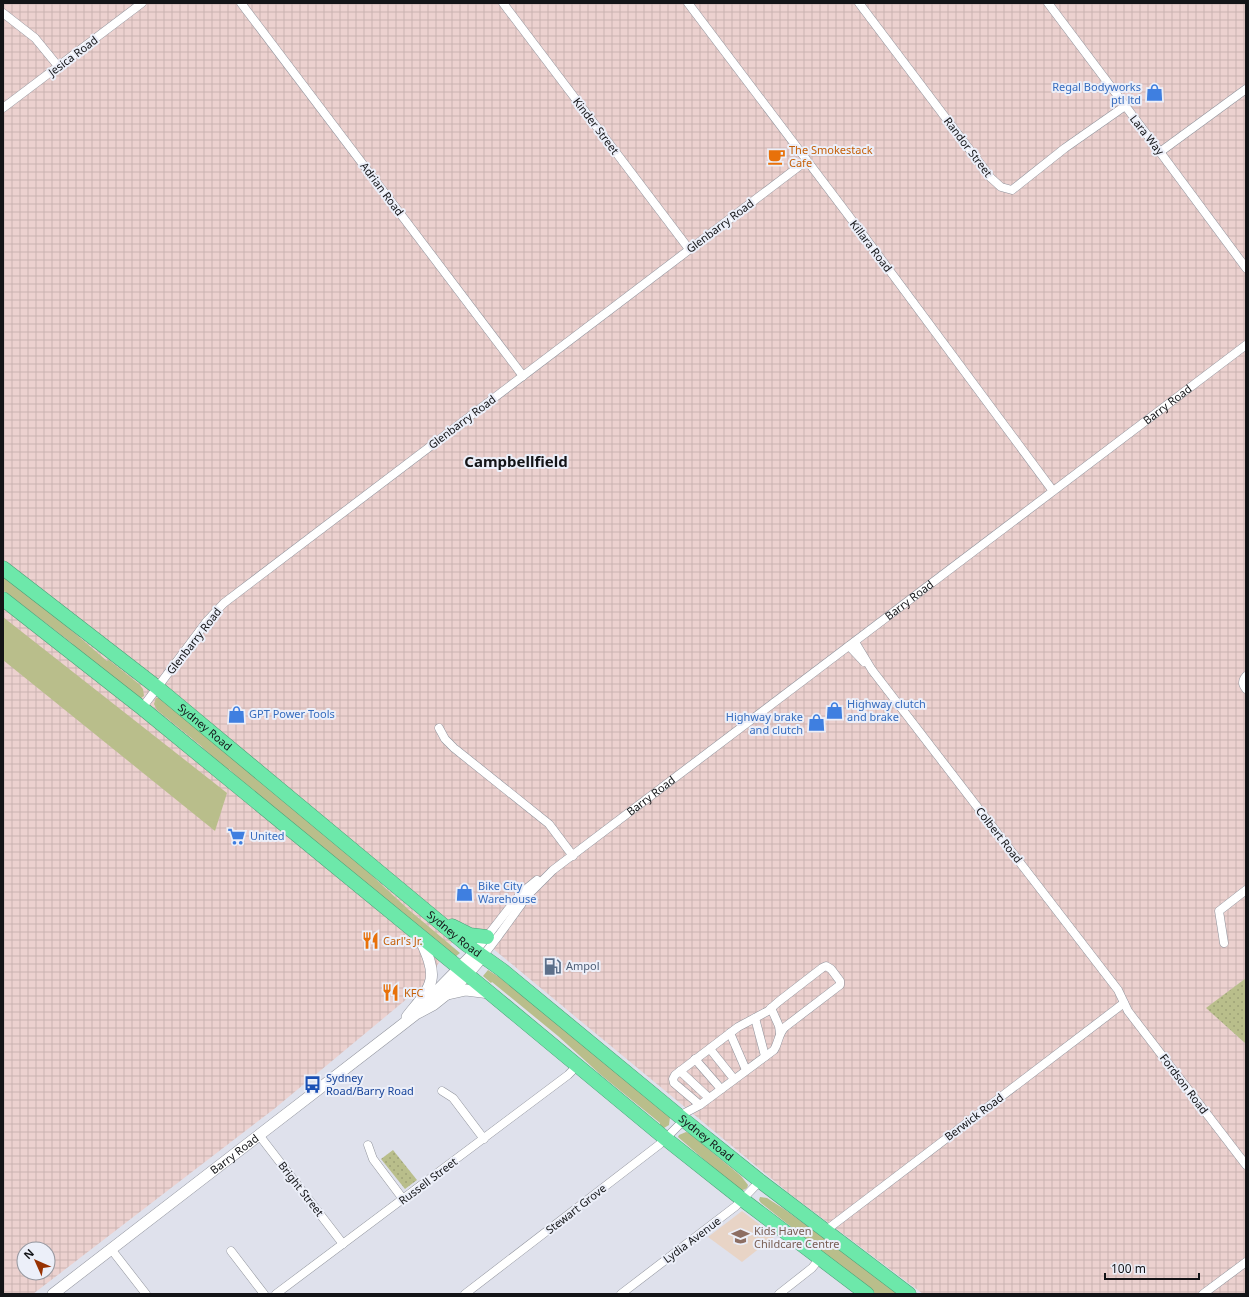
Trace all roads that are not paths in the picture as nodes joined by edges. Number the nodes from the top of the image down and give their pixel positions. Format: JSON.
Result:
{"nodes":[{"id":1,"x":142,"y":3,"type":"edge"},
{"id":2,"x":241,"y":3,"type":"edge"},
{"id":3,"x":503,"y":3,"type":"edge"},
{"id":4,"x":688,"y":3,"type":"edge"},
{"id":5,"x":859,"y":3,"type":"edge"},
{"id":6,"x":1048,"y":3,"type":"edge"},
{"id":7,"x":3,"y":13,"type":"edge"},
{"id":8,"x":58,"y":66,"type":"junction"},
{"id":9,"x":1246,"y":89,"type":"edge"},
{"id":10,"x":1125,"y":106,"type":"junction"},
{"id":11,"x":3,"y":108,"type":"edge"},
{"id":12,"x":1160,"y":152,"type":"junction"},
{"id":13,"x":806,"y":161,"type":"junction"},
{"id":14,"x":689,"y":249,"type":"junction"},
{"id":15,"x":1246,"y":268,"type":"edge"},
{"id":16,"x":1246,"y":345,"type":"edge"},
{"id":17,"x":523,"y":376,"type":"junction"},
{"id":18,"x":1053,"y":491,"type":"junction"},
{"id":19,"x":3,"y":568,"type":"edge"},
{"id":20,"x":3,"y":599,"type":"edge"},
{"id":21,"x":852,"y":644,"type":"junction"},
{"id":22,"x":1246,"y":676,"type":"edge"},
{"id":23,"x":158,"y":688,"type":"junction"},
{"id":24,"x":1246,"y":689,"type":"edge"},
{"id":25,"x":142,"y":708,"type":"junction"},
{"id":26,"x":439,"y":728,"type":"dead end"},
{"id":27,"x":573,"y":856,"type":"junction"},
{"id":28,"x":553,"y":870,"type":"junction"},
{"id":29,"x":1246,"y":890,"type":"edge"},
{"id":30,"x":435,"y":919,"type":"junction"},
{"id":31,"x":418,"y":934,"type":"junction"},
{"id":32,"x":487,"y":937,"type":"junction"},
{"id":33,"x":1224,"y":943,"type":"dead end"},
{"id":34,"x":479,"y":954,"type":"junction"},
{"id":35,"x":464,"y":971,"type":"junction"},
{"id":36,"x":446,"y":994,"type":"junction"},
{"id":37,"x":491,"y":994,"type":"junction"},
{"id":38,"x":1124,"y":1003,"type":"junction"},
{"id":39,"x":772,"y":1008,"type":"junction"},
{"id":40,"x":416,"y":1014,"type":"junction"},
{"id":41,"x":755,"y":1018,"type":"junction"},
{"id":42,"x":398,"y":1028,"type":"junction"},
{"id":43,"x":730,"y":1033,"type":"junction"},
{"id":44,"x":780,"y":1033,"type":"junction"},
{"id":45,"x":710,"y":1049,"type":"junction"},
{"id":46,"x":765,"y":1056,"type":"junction"},
{"id":47,"x":695,"y":1059,"type":"junction"},
{"id":48,"x":578,"y":1065,"type":"junction"},
{"id":49,"x":746,"y":1070,"type":"junction"},
{"id":50,"x":680,"y":1071,"type":"junction"},
{"id":51,"x":734,"y":1079,"type":"junction"},
{"id":52,"x":721,"y":1089,"type":"junction"},
{"id":53,"x":442,"y":1091,"type":"dead end"},
{"id":54,"x":709,"y":1098,"type":"junction"},
{"id":55,"x":700,"y":1105,"type":"junction"},
{"id":56,"x":681,"y":1118,"type":"junction"},
{"id":57,"x":259,"y":1135,"type":"junction"},
{"id":58,"x":484,"y":1139,"type":"junction"},
{"id":59,"x":666,"y":1139,"type":"junction"},
{"id":60,"x":368,"y":1145,"type":"dead end"},
{"id":61,"x":1246,"y":1165,"type":"edge"},
{"id":62,"x":760,"y":1181,"type":"junction"},
{"id":63,"x":404,"y":1199,"type":"junction"},
{"id":64,"x":743,"y":1200,"type":"junction"},
{"id":65,"x":825,"y":1231,"type":"junction"},
{"id":66,"x":343,"y":1244,"type":"junction"},
{"id":67,"x":111,"y":1250,"type":"junction"},
{"id":68,"x":231,"y":1251,"type":"dead end"},
{"id":69,"x":820,"y":1258,"type":"junction"},
{"id":70,"x":1246,"y":1262,"type":"edge"},
{"id":71,"x":53,"y":1294,"type":"edge"},
{"id":72,"x":146,"y":1294,"type":"edge"},
{"id":73,"x":264,"y":1294,"type":"edge"},
{"id":74,"x":276,"y":1294,"type":"edge"},
{"id":75,"x":465,"y":1294,"type":"edge"},
{"id":76,"x":621,"y":1294,"type":"edge"},
{"id":77,"x":779,"y":1294,"type":"edge"},
{"id":78,"x":867,"y":1294,"type":"edge"},
{"id":79,"x":909,"y":1294,"type":"edge"},
{"id":80,"x":1203,"y":1294,"type":"edge"}],
"edges":[{"from":1,"to":8,"type":"street","name":"Jesica Road"},
{"from":2,"to":17,"type":"street","name":"Adrian Road"},
{"from":3,"to":14,"type":"street","name":"Kinder Street"},
{"from":4,"to":13,"type":"street","name":"Killara Road"},
{"from":5,"to":10,"type":"street","name":"Randor Street"},
{"from":6,"to":10,"type":"street","name":"Lara Way"},
{"from":7,"to":8,"type":"street"},
{"from":8,"to":11,"type":"street","name":"Jesica Road"},
{"from":9,"to":12,"type":"street"},
{"from":10,"to":12,"type":"street","name":"Lara Way"},
{"from":12,"to":15,"type":"street","name":"Lara Way"},
{"from":13,"to":14,"type":"street","name":"Glenbarry Road"},
{"from":13,"to":18,"type":"street","name":"Killara Road"},
{"from":14,"to":17,"type":"street","name":"Glenbarry Road"},
{"from":16,"to":18,"type":"street","name":"Barry Road"},
{"from":17,"to":23,"type":"street","name":"Glenbarry Road"},
{"from":18,"to":21,"type":"street","name":"Barry Road"},
{"from":19,"to":23,"type":"highway","name":"Sydney Road"},
{"from":20,"to":25,"type":"highway"},
{"from":21,"to":27,"type":"street","name":"Barry Road"},
{"from":21,"to":38,"type":"street","name":"Colbert Road"},
{"from":22,"to":24,"type":"street"},
{"from":23,"to":25,"type":"street","name":"Glenbarry Road"},
{"from":23,"to":30,"type":"highway","name":"Sydney Road"},
{"from":25,"to":31,"type":"highway"},
{"from":26,"to":27,"type":"street"},
{"from":27,"to":28,"type":"street","name":"Barry Road"},
{"from":28,"to":32,"type":"street","name":"Barry Road"},
{"from":28,"to":34,"type":"street","name":"Barry Road"},
{"from":29,"to":33,"type":"street"},
{"from":30,"to":32,"type":"highway"},
{"from":30,"to":34,"type":"highway","name":"Sydney Road"},
{"from":31,"to":35,"type":"highway"},
{"from":31,"to":42,"type":"main road"},
{"from":32,"to":34,"type":"street","name":"Barry Road"},
{"from":34,"to":35,"type":"main road","name":"Barry Road"},
{"from":34,"to":56,"type":"highway","name":"Sydney Road"},
{"from":35,"to":36,"type":"main road","name":"Barry Road"},
{"from":35,"to":37,"type":"highway"},
{"from":35,"to":40,"type":"main road","name":"Barry Road"},
{"from":36,"to":37,"type":"main road"},
{"from":36,"to":40,"type":"main road","name":"Barry Road"},
{"from":37,"to":48,"type":"highway"},
{"from":38,"to":61,"type":"street","name":"Fordson Road"},
{"from":38,"to":65,"type":"street","name":"Berwick Road"},
{"from":39,"to":41,"type":"street"},
{"from":39,"to":44,"type":"street"},
{"from":39,"to":44,"type":"street"},
{"from":40,"to":42,"type":"main road","name":"Barry Road"},
{"from":41,"to":43,"type":"street"},
{"from":41,"to":46,"type":"street"},
{"from":42,"to":57,"type":"main road","name":"Barry Road"},
{"from":43,"to":45,"type":"street"},
{"from":43,"to":49,"type":"street"},
{"from":44,"to":46,"type":"street","name":"Stewart Grove"},
{"from":45,"to":47,"type":"street"},
{"from":45,"to":51,"type":"street"},
{"from":46,"to":49,"type":"street","name":"Stewart Grove"},
{"from":47,"to":50,"type":"street"},
{"from":47,"to":52,"type":"street"},
{"from":48,"to":58,"type":"street","name":"Russell Street"},
{"from":48,"to":59,"type":"highway"},
{"from":49,"to":51,"type":"street","name":"Stewart Grove"},
{"from":50,"to":54,"type":"street"},
{"from":50,"to":55,"type":"street"},
{"from":51,"to":52,"type":"street","name":"Stewart Grove"},
{"from":52,"to":54,"type":"street","name":"Stewart Grove"},
{"from":53,"to":58,"type":"street"},
{"from":54,"to":55,"type":"street","name":"Stewart Grove"},
{"from":55,"to":56,"type":"street","name":"Stewart Grove"},
{"from":56,"to":59,"type":"street","name":"Stewart Grove"},
{"from":56,"to":62,"type":"highway","name":"Sydney Road"},
{"from":57,"to":66,"type":"street","name":"Bright Street"},
{"from":57,"to":67,"type":"main road","name":"Barry Road"},
{"from":58,"to":63,"type":"street","name":"Russell Street"},
{"from":59,"to":64,"type":"highway"},
{"from":59,"to":75,"type":"street","name":"Stewart Grove"},
{"from":60,"to":63,"type":"street"},
{"from":62,"to":64,"type":"street","name":"Lydia Avenue"},
{"from":62,"to":65,"type":"highway","name":"Sydney Road"},
{"from":63,"to":66,"type":"street","name":"Russell Street"},
{"from":64,"to":69,"type":"highway"},
{"from":64,"to":76,"type":"street","name":"Lydia Avenue"},
{"from":65,"to":79,"type":"highway","name":"Sydney Road"},
{"from":66,"to":74,"type":"street","name":"Russell Street"},
{"from":67,"to":71,"type":"main road","name":"Barry Road"},
{"from":67,"to":72,"type":"street"},
{"from":68,"to":73,"type":"street"},
{"from":69,"to":77,"type":"street"},
{"from":69,"to":78,"type":"highway"},
{"from":70,"to":80,"type":"street"}]}
